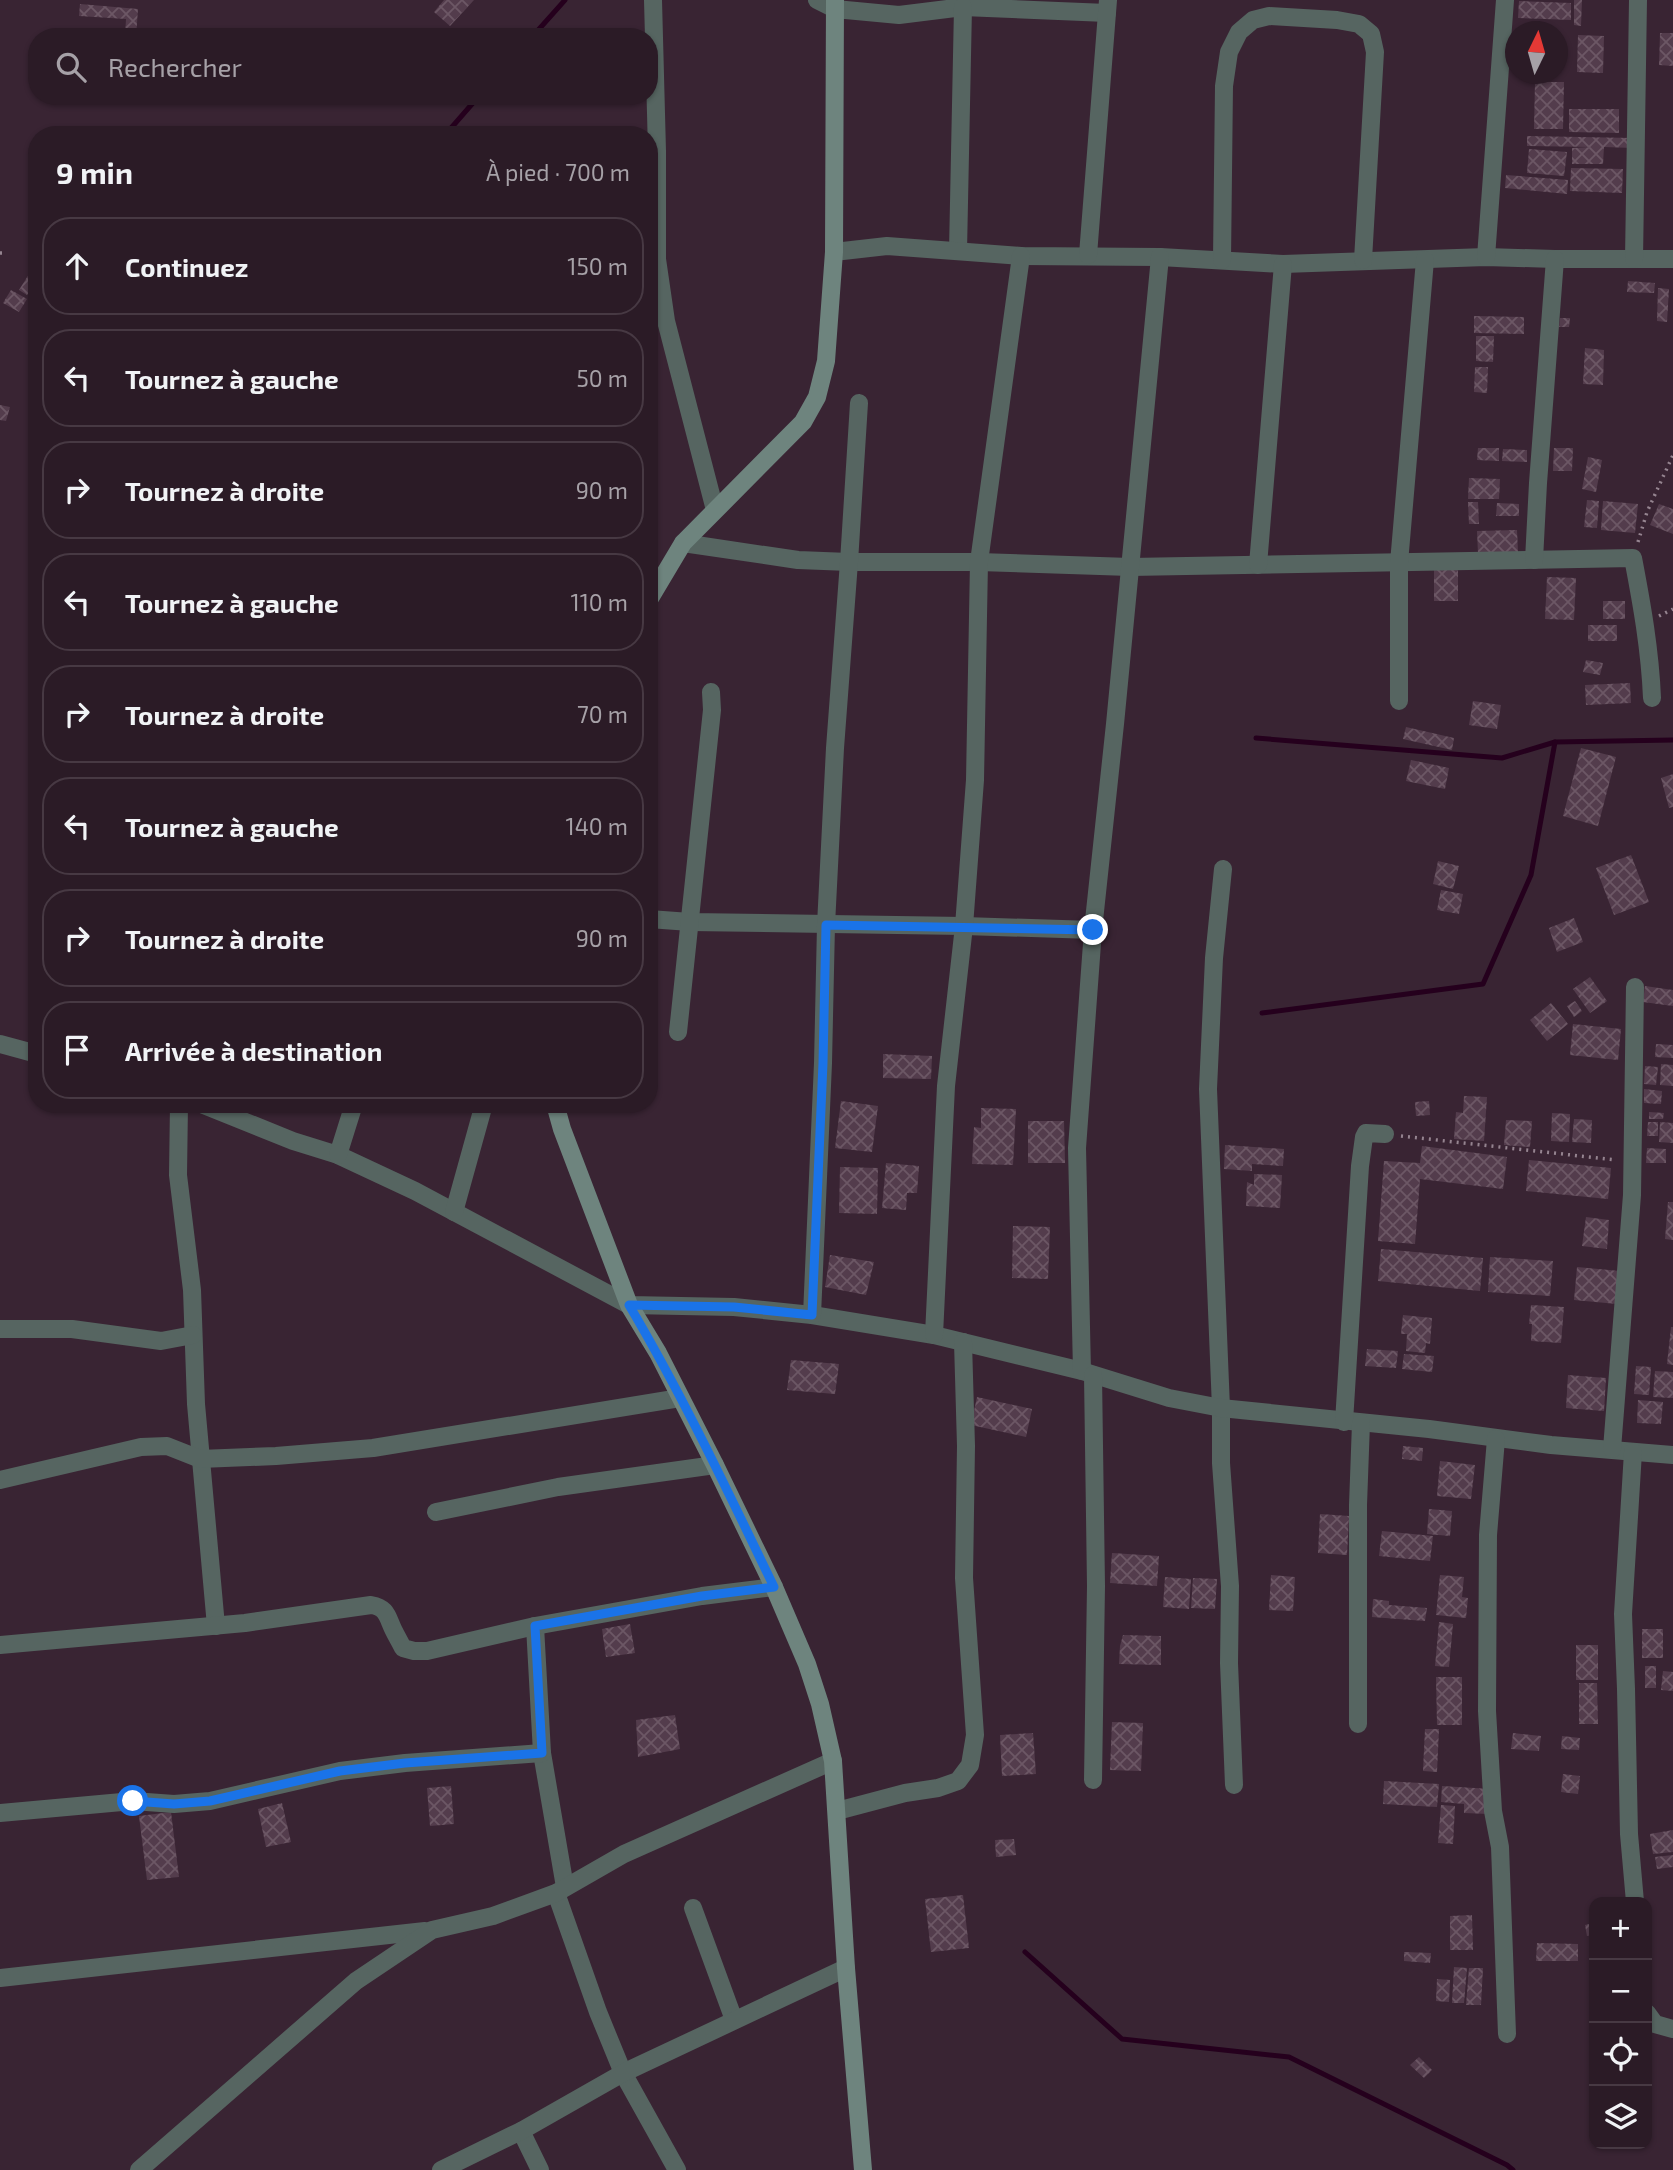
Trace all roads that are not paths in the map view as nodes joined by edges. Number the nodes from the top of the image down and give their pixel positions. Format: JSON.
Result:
{"nodes":[{"id":1,"x":653,"y":0,"type":"edge"},
{"id":2,"x":817,"y":0,"type":"edge"},
{"id":3,"x":1505,"y":0,"type":"edge"},
{"id":4,"x":1638,"y":0,"type":"edge"},
{"id":5,"x":835,"y":5,"type":"edge"},
{"id":6,"x":963,"y":7,"type":"junction"},
{"id":7,"x":1107,"y":7,"type":"edge"},
{"id":8,"x":654,"y":28,"type":"edge"},
{"id":9,"x":656,"y":105,"type":"edge"},
{"id":10,"x":656,"y":126,"type":"edge"},
{"id":11,"x":958,"y":251,"type":"junction"},
{"id":12,"x":834,"y":252,"type":"junction"},
{"id":13,"x":1088,"y":255,"type":"junction"},
{"id":14,"x":1021,"y":256,"type":"junction"},
{"id":15,"x":1160,"y":257,"type":"junction"},
{"id":16,"x":1486,"y":257,"type":"junction"},
{"id":17,"x":1555,"y":259,"type":"junction"},
{"id":18,"x":1634,"y":259,"type":"junction"},
{"id":19,"x":1673,"y":259,"type":"edge"},
{"id":20,"x":1222,"y":260,"type":"junction"},
{"id":21,"x":1363,"y":260,"type":"junction"},
{"id":22,"x":1425,"y":260,"type":"junction"},
{"id":23,"x":1283,"y":264,"type":"junction"},
{"id":24,"x":658,"y":265,"type":"edge"},
{"id":25,"x":859,"y":403,"type":"dead end"},
{"id":26,"x":715,"y":510,"type":"junction"},
{"id":27,"x":683,"y":543,"type":"junction"},
{"id":28,"x":1534,"y":560,"type":"junction"},
{"id":29,"x":849,"y":562,"type":"junction"},
{"id":30,"x":979,"y":562,"type":"junction"},
{"id":31,"x":1399,"y":563,"type":"junction"},
{"id":32,"x":1258,"y":565,"type":"junction"},
{"id":33,"x":1130,"y":567,"type":"junction"},
{"id":34,"x":658,"y":583,"type":"edge"},
{"id":35,"x":711,"y":692,"type":"dead end"},
{"id":36,"x":1652,"y":698,"type":"dead end"},
{"id":37,"x":1399,"y":701,"type":"dead end"},
{"id":38,"x":1223,"y":869,"type":"dead end"},
{"id":39,"x":658,"y":920,"type":"edge"},
{"id":40,"x":690,"y":922,"type":"junction"},
{"id":41,"x":826,"y":925,"type":"junction"},
{"id":42,"x":964,"y":926,"type":"junction"},
{"id":43,"x":1093,"y":930,"type":"junction"},
{"id":44,"x":1635,"y":987,"type":"dead end"},
{"id":45,"x":678,"y":1032,"type":"dead end"},
{"id":46,"x":0,"y":1044,"type":"edge"},
{"id":47,"x":28,"y":1052,"type":"edge"},
{"id":48,"x":179,"y":1113,"type":"edge"},
{"id":49,"x":234,"y":1113,"type":"edge"},
{"id":50,"x":352,"y":1113,"type":"edge"},
{"id":51,"x":482,"y":1113,"type":"edge"},
{"id":52,"x":558,"y":1113,"type":"edge"},
{"id":53,"x":1385,"y":1134,"type":"road end"},
{"id":54,"x":338,"y":1155,"type":"junction"},
{"id":55,"x":454,"y":1212,"type":"junction"},
{"id":56,"x":629,"y":1305,"type":"junction"},
{"id":57,"x":812,"y":1315,"type":"junction"},
{"id":58,"x":0,"y":1329,"type":"edge"},
{"id":59,"x":193,"y":1335,"type":"junction"},
{"id":60,"x":934,"y":1335,"type":"junction"},
{"id":61,"x":963,"y":1342,"type":"junction"},
{"id":62,"x":1087,"y":1373,"type":"junction"},
{"id":63,"x":680,"y":1398,"type":"junction"},
{"id":64,"x":1221,"y":1408,"type":"junction"},
{"id":65,"x":1353,"y":1423,"type":"junction"},
{"id":66,"x":1496,"y":1439,"type":"junction"},
{"id":67,"x":1612,"y":1449,"type":"junction"},
{"id":68,"x":1633,"y":1452,"type":"junction"},
{"id":69,"x":1673,"y":1455,"type":"edge"},
{"id":70,"x":200,"y":1459,"type":"junction"},
{"id":71,"x":715,"y":1465,"type":"junction"},
{"id":72,"x":0,"y":1480,"type":"edge"},
{"id":73,"x":436,"y":1512,"type":"dead end"},
{"id":74,"x":774,"y":1587,"type":"junction"},
{"id":75,"x":216,"y":1626,"type":"junction"},
{"id":76,"x":535,"y":1626,"type":"junction"},
{"id":77,"x":0,"y":1645,"type":"edge"},
{"id":78,"x":1358,"y":1724,"type":"dead end"},
{"id":79,"x":542,"y":1753,"type":"junction"},
{"id":80,"x":833,"y":1761,"type":"junction"},
{"id":81,"x":1093,"y":1780,"type":"dead end"},
{"id":82,"x":1234,"y":1785,"type":"dead end"},
{"id":83,"x":837,"y":1811,"type":"junction"},
{"id":84,"x":0,"y":1813,"type":"edge"},
{"id":85,"x":561,"y":1890,"type":"junction"},
{"id":86,"x":1635,"y":1897,"type":"edge"},
{"id":87,"x":693,"y":1908,"type":"dead end"},
{"id":88,"x":432,"y":1930,"type":"junction"},
{"id":89,"x":846,"y":1968,"type":"junction"},
{"id":90,"x":0,"y":1978,"type":"edge"},
{"id":91,"x":734,"y":2020,"type":"junction"},
{"id":92,"x":1652,"y":2020,"type":"edge"},
{"id":93,"x":1673,"y":2029,"type":"edge"},
{"id":94,"x":1507,"y":2034,"type":"dead end"},
{"id":95,"x":623,"y":2073,"type":"junction"},
{"id":96,"x":521,"y":2131,"type":"junction"},
{"id":97,"x":142,"y":2169,"type":"edge"},
{"id":98,"x":441,"y":2170,"type":"edge"},
{"id":99,"x":540,"y":2170,"type":"edge"},
{"id":100,"x":677,"y":2170,"type":"edge"},
{"id":101,"x":863,"y":2170,"type":"edge"}],
"edges":[{"from":1,"to":8,"type":"street"},
{"from":2,"to":5,"type":"street"},
{"from":3,"to":16,"type":"street"},
{"from":4,"to":18,"type":"street"},
{"from":5,"to":6,"type":"street"},
{"from":5,"to":12,"type":"street"},
{"from":6,"to":7,"type":"street"},
{"from":6,"to":11,"type":"street"},
{"from":7,"to":13,"type":"street"},
{"from":9,"to":10,"type":"street"},
{"from":11,"to":12,"type":"street"},
{"from":11,"to":14,"type":"street"},
{"from":12,"to":26,"type":"street"},
{"from":13,"to":14,"type":"street"},
{"from":13,"to":15,"type":"street"},
{"from":14,"to":30,"type":"street"},
{"from":15,"to":20,"type":"street"},
{"from":15,"to":33,"type":"street"},
{"from":16,"to":17,"type":"street"},
{"from":16,"to":22,"type":"street"},
{"from":17,"to":18,"type":"street"},
{"from":17,"to":28,"type":"street"},
{"from":18,"to":19,"type":"street"},
{"from":20,"to":21,"type":"street"},
{"from":20,"to":23,"type":"street"},
{"from":21,"to":22,"type":"street"},
{"from":21,"to":23,"type":"street"},
{"from":22,"to":31,"type":"street"},
{"from":23,"to":32,"type":"street"},
{"from":24,"to":26,"type":"street"},
{"from":25,"to":29,"type":"street"},
{"from":26,"to":27,"type":"street"},
{"from":27,"to":29,"type":"street"},
{"from":27,"to":34,"type":"street"},
{"from":28,"to":31,"type":"street"},
{"from":28,"to":36,"type":"street"},
{"from":29,"to":30,"type":"street"},
{"from":29,"to":41,"type":"street"},
{"from":30,"to":33,"type":"street"},
{"from":30,"to":42,"type":"street"},
{"from":31,"to":32,"type":"street"},
{"from":31,"to":37,"type":"street"},
{"from":32,"to":33,"type":"street"},
{"from":33,"to":43,"type":"street"},
{"from":35,"to":40,"type":"street"},
{"from":38,"to":64,"type":"street"},
{"from":39,"to":40,"type":"street"},
{"from":40,"to":41,"type":"street"},
{"from":40,"to":45,"type":"street"},
{"from":41,"to":42,"type":"street"},
{"from":41,"to":57,"type":"street"},
{"from":42,"to":43,"type":"street"},
{"from":42,"to":60,"type":"street"},
{"from":43,"to":62,"type":"street"},
{"from":44,"to":67,"type":"street"},
{"from":46,"to":47,"type":"street"},
{"from":48,"to":59,"type":"street"},
{"from":49,"to":54,"type":"street"},
{"from":50,"to":54,"type":"street"},
{"from":51,"to":55,"type":"street"},
{"from":52,"to":56,"type":"street"},
{"from":53,"to":65,"type":"street"},
{"from":54,"to":55,"type":"street"},
{"from":55,"to":56,"type":"street"},
{"from":56,"to":57,"type":"street"},
{"from":56,"to":63,"type":"street"},
{"from":57,"to":60,"type":"street"},
{"from":58,"to":59,"type":"street"},
{"from":59,"to":70,"type":"street"},
{"from":60,"to":61,"type":"street"},
{"from":61,"to":62,"type":"street"},
{"from":61,"to":83,"type":"street"},
{"from":62,"to":64,"type":"street"},
{"from":62,"to":81,"type":"street"},
{"from":63,"to":70,"type":"street"},
{"from":63,"to":71,"type":"street"},
{"from":64,"to":65,"type":"street"},
{"from":64,"to":82,"type":"street"},
{"from":65,"to":66,"type":"street"},
{"from":65,"to":78,"type":"street"},
{"from":66,"to":67,"type":"street"},
{"from":66,"to":94,"type":"street"},
{"from":67,"to":68,"type":"street"},
{"from":68,"to":69,"type":"street"},
{"from":68,"to":86,"type":"street"},
{"from":70,"to":72,"type":"street"},
{"from":70,"to":75,"type":"street"},
{"from":71,"to":73,"type":"street"},
{"from":71,"to":74,"type":"street"},
{"from":74,"to":76,"type":"street"},
{"from":74,"to":80,"type":"street"},
{"from":75,"to":76,"type":"street"},
{"from":75,"to":77,"type":"street"},
{"from":76,"to":79,"type":"street"},
{"from":79,"to":84,"type":"street"},
{"from":79,"to":85,"type":"street"},
{"from":80,"to":83,"type":"street"},
{"from":80,"to":85,"type":"street"},
{"from":83,"to":89,"type":"street"},
{"from":85,"to":88,"type":"street"},
{"from":85,"to":95,"type":"street"},
{"from":87,"to":91,"type":"street"},
{"from":88,"to":90,"type":"street"},
{"from":88,"to":97,"type":"street"},
{"from":89,"to":91,"type":"street"},
{"from":89,"to":101,"type":"street"},
{"from":91,"to":95,"type":"street"},
{"from":92,"to":93,"type":"street"},
{"from":95,"to":96,"type":"street"},
{"from":95,"to":100,"type":"street"},
{"from":96,"to":98,"type":"street"},
{"from":96,"to":99,"type":"street"}]}
